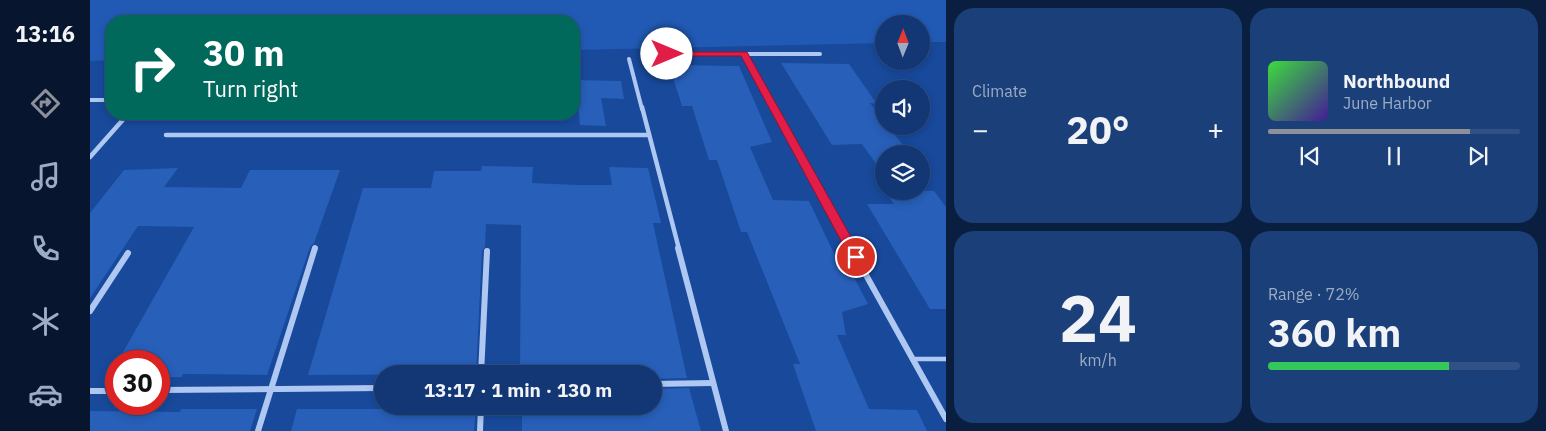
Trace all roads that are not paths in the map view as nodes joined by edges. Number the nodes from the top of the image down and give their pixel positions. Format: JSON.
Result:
{"nodes":[{"id":1,"x":667,"y":54,"type":"dead end"},
{"id":2,"x":744,"y":54,"type":"junction"},
{"id":3,"x":820,"y":54,"type":"dead end"},
{"id":4,"x":629,"y":59,"type":"dead end"},
{"id":5,"x":90,"y":100,"type":"edge"},
{"id":6,"x":105,"y":100,"type":"edge"},
{"id":7,"x":123,"y":120,"type":"edge"},
{"id":8,"x":166,"y":135,"type":"dead end"},
{"id":9,"x":649,"y":135,"type":"junction"},
{"id":10,"x":90,"y":157,"type":"edge"},
{"id":11,"x":315,"y":248,"type":"dead end"},
{"id":12,"x":487,"y":251,"type":"dead end"},
{"id":13,"x":128,"y":253,"type":"dead end"},
{"id":14,"x":90,"y":311,"type":"edge"},
{"id":15,"x":912,"y":359,"type":"junction"},
{"id":16,"x":946,"y":359,"type":"edge"},
{"id":17,"x":481,"y":365,"type":"edge"},
{"id":18,"x":713,"y":383,"type":"junction"},
{"id":19,"x":662,"y":384,"type":"edge"},
{"id":20,"x":374,"y":388,"type":"edge"},
{"id":21,"x":270,"y":389,"type":"junction"},
{"id":22,"x":170,"y":390,"type":"edge"},
{"id":23,"x":90,"y":391,"type":"edge"},
{"id":24,"x":105,"y":391,"type":"edge"},
{"id":25,"x":480,"y":415,"type":"edge"},
{"id":26,"x":946,"y":419,"type":"edge"},
{"id":27,"x":258,"y":431,"type":"edge"},
{"id":28,"x":480,"y":431,"type":"edge"},
{"id":29,"x":726,"y":431,"type":"edge"}],
"edges":[{"from":1,"to":2,"type":"street"},
{"from":2,"to":3,"type":"street"},
{"from":2,"to":15,"type":"street"},
{"from":4,"to":9,"type":"street"},
{"from":5,"to":6,"type":"street"},
{"from":7,"to":10,"type":"street"},
{"from":8,"to":9,"type":"street"},
{"from":9,"to":18,"type":"street"},
{"from":11,"to":21,"type":"street"},
{"from":12,"to":17,"type":"street"},
{"from":13,"to":14,"type":"street"},
{"from":15,"to":16,"type":"lane"},
{"from":15,"to":26,"type":"street"},
{"from":18,"to":19,"type":"street"},
{"from":18,"to":29,"type":"street"},
{"from":20,"to":21,"type":"street"},
{"from":21,"to":22,"type":"street"},
{"from":21,"to":27,"type":"street"},
{"from":23,"to":24,"type":"street"},
{"from":25,"to":28,"type":"street"}]}
